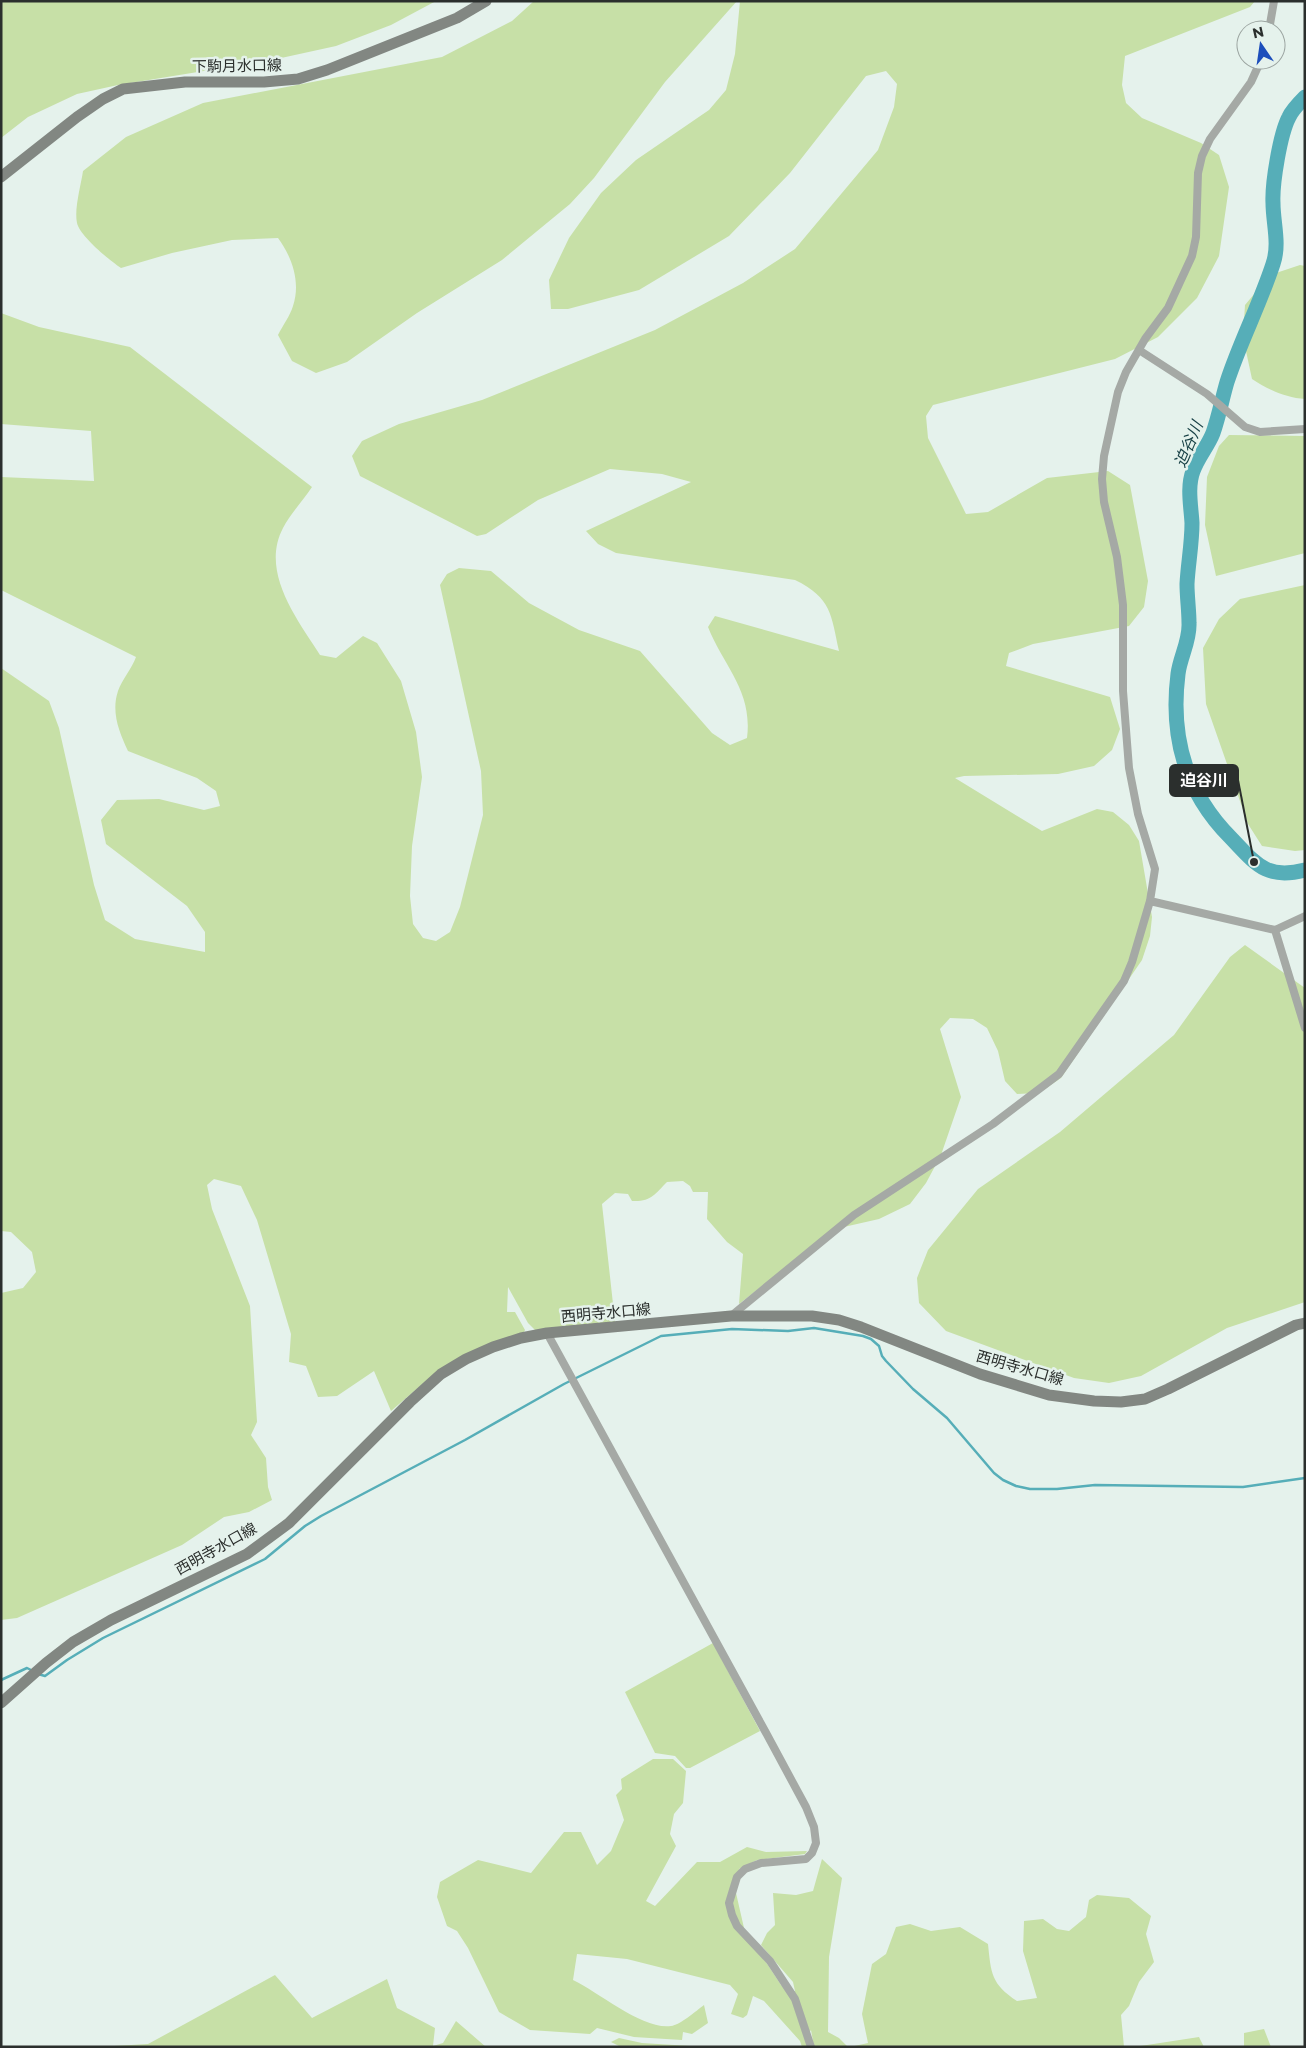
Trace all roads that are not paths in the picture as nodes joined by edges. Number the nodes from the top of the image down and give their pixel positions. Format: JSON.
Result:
{"nodes":[{"id":1,"x":486,"y":1,"type":"edge"},
{"id":2,"x":1274,"y":1,"type":"edge"},
{"id":3,"x":1271,"y":20,"type":"edge"},
{"id":4,"x":1256,"y":70,"type":"edge"},
{"id":5,"x":1,"y":177,"type":"edge"},
{"id":6,"x":1139,"y":350,"type":"junction"},
{"id":7,"x":1305,"y":429,"type":"edge"},
{"id":8,"x":1150,"y":901,"type":"junction"},
{"id":9,"x":1305,"y":916,"type":"edge"},
{"id":10,"x":1275,"y":930,"type":"junction"},
{"id":11,"x":1305,"y":1028,"type":"edge"},
{"id":12,"x":731,"y":1316,"type":"junction"},
{"id":13,"x":1305,"y":1324,"type":"edge"},
{"id":14,"x":547,"y":1333,"type":"junction"},
{"id":15,"x":1,"y":1703,"type":"edge"},
{"id":16,"x":811,"y":2047,"type":"edge"}],
"edges":[{"from":1,"to":5,"type":"main road","name":"下駒月水口線"},
{"from":2,"to":3,"type":"street"},
{"from":4,"to":6,"type":"street"},
{"from":6,"to":7,"type":"street"},
{"from":6,"to":8,"type":"street"},
{"from":8,"to":10,"type":"street"},
{"from":8,"to":12,"type":"street"},
{"from":9,"to":10,"type":"street"},
{"from":10,"to":11,"type":"street"},
{"from":12,"to":13,"type":"main road","name":"西明寺水口線"},
{"from":12,"to":14,"type":"main road","name":"西明寺水口線"},
{"from":14,"to":15,"type":"main road","name":"西明寺水口線"},
{"from":14,"to":16,"type":"street"}]}
